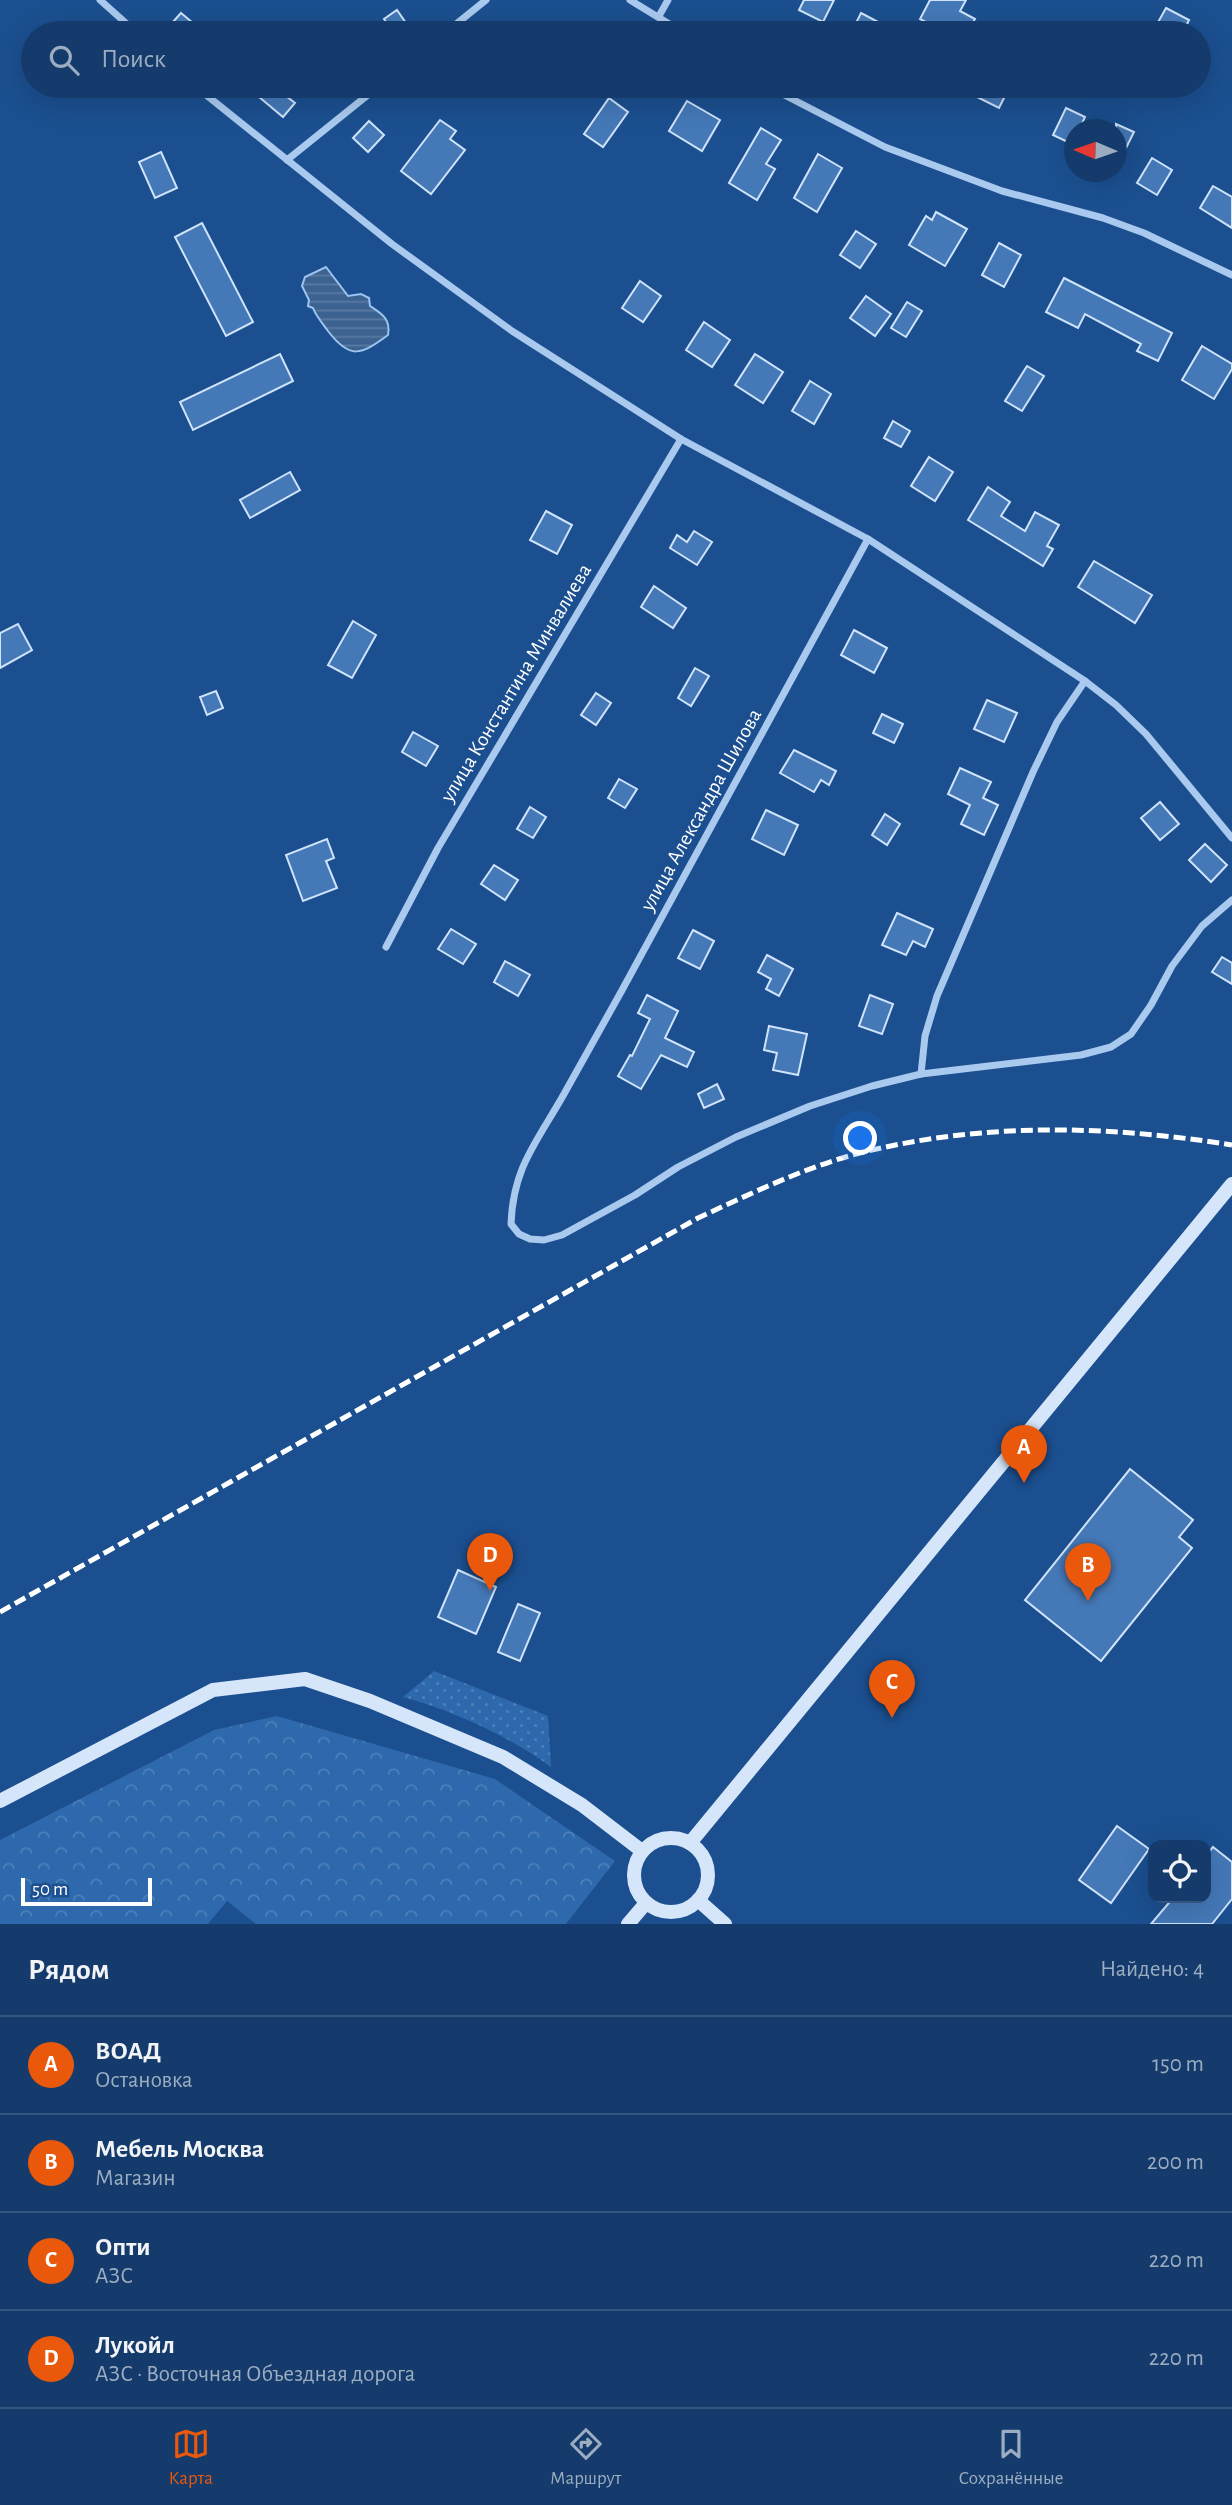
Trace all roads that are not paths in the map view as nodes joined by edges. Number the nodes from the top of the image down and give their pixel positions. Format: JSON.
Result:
{"nodes":[{"id":1,"x":100,"y":0,"type":"edge"},
{"id":2,"x":486,"y":0,"type":"edge"},
{"id":3,"x":630,"y":0,"type":"edge"},
{"id":4,"x":668,"y":0,"type":"edge"},
{"id":5,"x":659,"y":16,"type":"junction"},
{"id":6,"x":124,"y":21,"type":"edge"},
{"id":7,"x":460,"y":21,"type":"edge"},
{"id":8,"x":666,"y":21,"type":"edge"},
{"id":9,"x":210,"y":98,"type":"edge"},
{"id":10,"x":364,"y":98,"type":"edge"},
{"id":11,"x":790,"y":98,"type":"edge"},
{"id":12,"x":287,"y":160,"type":"junction"},
{"id":13,"x":1232,"y":275,"type":"edge"},
{"id":14,"x":681,"y":439,"type":"junction"},
{"id":15,"x":869,"y":539,"type":"junction"},
{"id":16,"x":1085,"y":681,"type":"junction"},
{"id":17,"x":1232,"y":838,"type":"edge"},
{"id":18,"x":1232,"y":900,"type":"edge"},
{"id":19,"x":386,"y":947,"type":"dead end"},
{"id":20,"x":921,"y":1074,"type":"junction"},
{"id":21,"x":1232,"y":1184,"type":"edge"},
{"id":22,"x":0,"y":1801,"type":"edge"},
{"id":23,"x":690,"y":1843,"type":"junction"},
{"id":24,"x":642,"y":1851,"type":"junction"},
{"id":25,"x":698,"y":1900,"type":"junction"},
{"id":26,"x":646,"y":1903,"type":"junction"},
{"id":27,"x":628,"y":1924,"type":"edge"},
{"id":28,"x":725,"y":1924,"type":"edge"}],
"edges":[{"from":1,"to":6,"type":"street"},
{"from":2,"to":7,"type":"street"},
{"from":3,"to":5,"type":"street"},
{"from":4,"to":5,"type":"street"},
{"from":5,"to":8,"type":"street"},
{"from":9,"to":12,"type":"street"},
{"from":10,"to":12,"type":"street"},
{"from":11,"to":13,"type":"street"},
{"from":12,"to":14,"type":"street"},
{"from":14,"to":15,"type":"street"},
{"from":14,"to":19,"type":"street","name":"улица Константина Минвалиева"},
{"from":15,"to":16,"type":"street"},
{"from":15,"to":20,"type":"street","name":"улица Александра Шилова"},
{"from":16,"to":17,"type":"street"},
{"from":16,"to":20,"type":"street"},
{"from":18,"to":20,"type":"street"},
{"from":21,"to":23,"type":"main road"},
{"from":22,"to":24,"type":"main road"},
{"from":23,"to":24,"type":"main road"},
{"from":23,"to":25,"type":"main road"},
{"from":24,"to":26,"type":"main road"},
{"from":25,"to":26,"type":"main road"},
{"from":25,"to":28,"type":"main road"},
{"from":26,"to":27,"type":"main road"}]}
